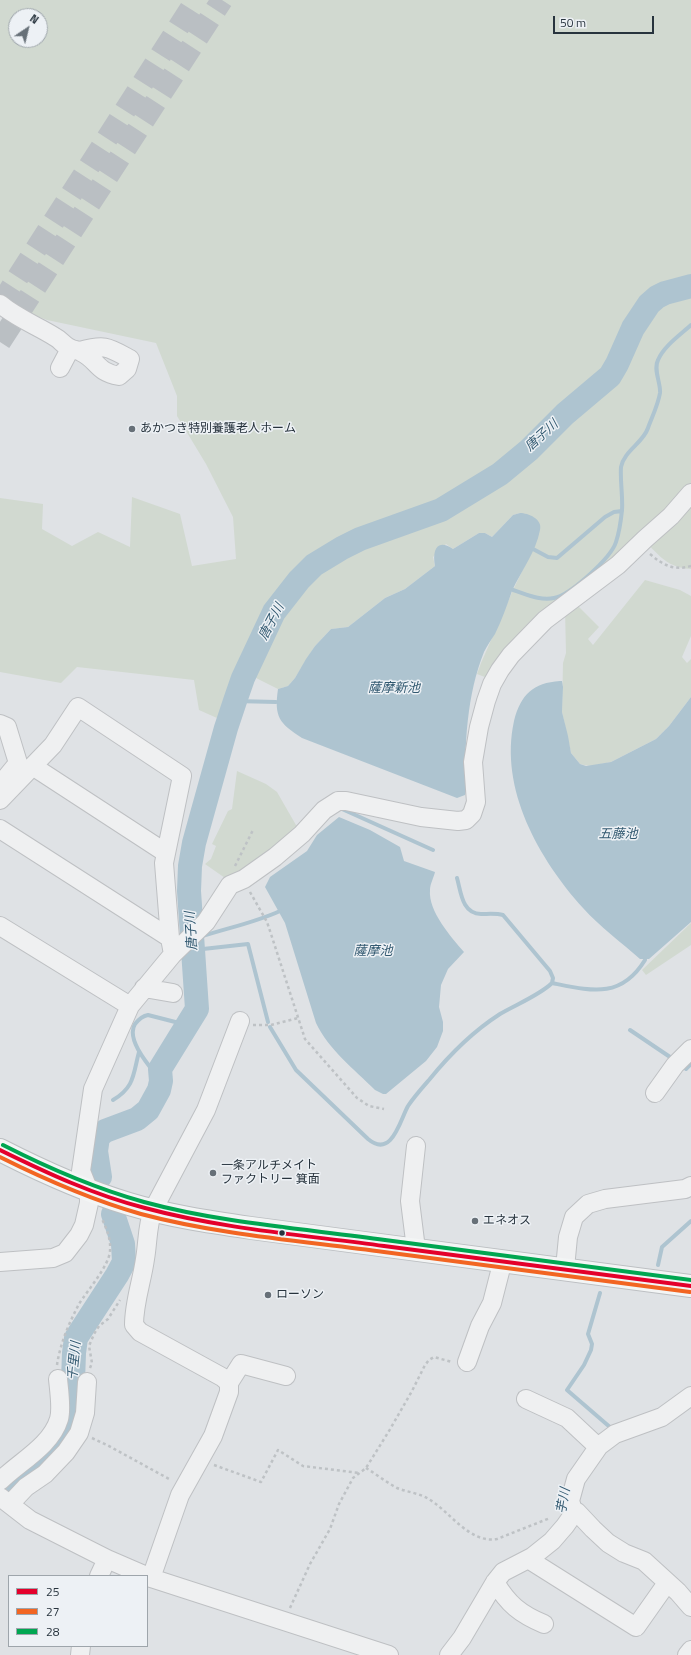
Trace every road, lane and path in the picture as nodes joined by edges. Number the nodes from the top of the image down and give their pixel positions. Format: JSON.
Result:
{"nodes":[{"id":1,"x":0,"y":304,"type":"edge"},
{"id":2,"x":60,"y":368,"type":"dead end"},
{"id":3,"x":691,"y":493,"type":"edge"},
{"id":4,"x":639,"y":545,"type":"junction"},
{"id":5,"x":691,"y":566,"type":"edge"},
{"id":6,"x":0,"y":724,"type":"edge"},
{"id":7,"x":34,"y":767,"type":"junction"},
{"id":8,"x":0,"y":785,"type":"edge"},
{"id":9,"x":0,"y":800,"type":"edge"},
{"id":10,"x":0,"y":829,"type":"edge"},
{"id":11,"x":253,"y":830,"type":"dead end"},
{"id":12,"x":166,"y":852,"type":"junction"},
{"id":13,"x":244,"y":879,"type":"junction"},
{"id":14,"x":228,"y":888,"type":"junction"},
{"id":15,"x":0,"y":926,"type":"edge"},
{"id":16,"x":172,"y":946,"type":"junction"},
{"id":17,"x":144,"y":988,"type":"junction"},
{"id":18,"x":173,"y":993,"type":"dead end"},
{"id":19,"x":130,"y":1006,"type":"junction"},
{"id":20,"x":298,"y":1018,"type":"junction"},
{"id":21,"x":240,"y":1021,"type":"dead end"},
{"id":22,"x":271,"y":1025,"type":"dead end"},
{"id":23,"x":691,"y":1049,"type":"edge"},
{"id":24,"x":655,"y":1093,"type":"dead end"},
{"id":25,"x":384,"y":1108,"type":"dead end"},
{"id":26,"x":416,"y":1146,"type":"dead end"},
{"id":27,"x":0,"y":1150,"type":"edge"},
{"id":28,"x":691,"y":1186,"type":"edge"},
{"id":29,"x":89,"y":1190,"type":"junction"},
{"id":30,"x":152,"y":1210,"type":"junction"},
{"id":31,"x":100,"y":1214,"type":"dead end"},
{"id":32,"x":416,"y":1249,"type":"junction"},
{"id":33,"x":503,"y":1260,"type":"junction"},
{"id":34,"x":0,"y":1262,"type":"edge"},
{"id":35,"x":565,"y":1268,"type":"junction"},
{"id":36,"x":691,"y":1286,"type":"edge"},
{"id":37,"x":124,"y":1294,"type":"dead end"},
{"id":38,"x":467,"y":1362,"type":"joint"},
{"id":39,"x":286,"y":1376,"type":"dead end"},
{"id":40,"x":58,"y":1379,"type":"joint"},
{"id":41,"x":87,"y":1382,"type":"joint"},
{"id":42,"x":229,"y":1384,"type":"junction"},
{"id":43,"x":691,"y":1396,"type":"edge"},
{"id":44,"x":526,"y":1399,"type":"dead end"},
{"id":45,"x":90,"y":1437,"type":"dead end"},
{"id":46,"x":594,"y":1444,"type":"junction"},
{"id":47,"x":200,"y":1460,"type":"junction"},
{"id":48,"x":366,"y":1468,"type":"junction"},
{"id":49,"x":359,"y":1473,"type":"junction"},
{"id":50,"x":0,"y":1481,"type":"edge"},
{"id":51,"x":184,"y":1486,"type":"junction"},
{"id":52,"x":5,"y":1501,"type":"edge"},
{"id":53,"x":573,"y":1510,"type":"junction"},
{"id":54,"x":552,"y":1517,"type":"dead end"},
{"id":55,"x":107,"y":1559,"type":"junction"},
{"id":56,"x":528,"y":1560,"type":"junction"},
{"id":57,"x":99,"y":1575,"type":"edge"},
{"id":58,"x":144,"y":1575,"type":"edge"},
{"id":59,"x":148,"y":1577,"type":"edge"},
{"id":60,"x":151,"y":1578,"type":"junction"},
{"id":61,"x":494,"y":1582,"type":"junction"},
{"id":62,"x":667,"y":1583,"type":"junction"},
{"id":63,"x":691,"y":1607,"type":"edge"},
{"id":64,"x":285,"y":1620,"type":"junction"},
{"id":65,"x":544,"y":1624,"type":"dead end"},
{"id":66,"x":691,"y":1650,"type":"edge"},
{"id":67,"x":389,"y":1655,"type":"edge"},
{"id":68,"x":449,"y":1655,"type":"edge"},
{"id":69,"x":687,"y":1655,"type":"edge"}],
"edges":[{"from":1,"to":2,"type":"street"},
{"from":3,"to":4,"type":"street"},
{"from":4,"to":5,"type":"path"},
{"from":4,"to":13,"type":"street"},
{"from":6,"to":8,"type":"street"},
{"from":7,"to":9,"type":"street"},
{"from":7,"to":12,"type":"street"},
{"from":7,"to":12,"type":"street"},
{"from":10,"to":16,"type":"street"},
{"from":11,"to":14,"type":"path"},
{"from":12,"to":16,"type":"street"},
{"from":13,"to":14,"type":"street"},
{"from":13,"to":20,"type":"path"},
{"from":14,"to":16,"type":"street"},
{"from":15,"to":19,"type":"street"},
{"from":16,"to":17,"type":"street"},
{"from":17,"to":18,"type":"street"},
{"from":17,"to":19,"type":"street"},
{"from":19,"to":29,"type":"street"},
{"from":20,"to":22,"type":"path"},
{"from":20,"to":25,"type":"path"},
{"from":21,"to":30,"type":"street"},
{"from":23,"to":24,"type":"street"},
{"from":26,"to":32,"type":"street"},
{"from":27,"to":29,"type":"main road"},
{"from":28,"to":35,"type":"street"},
{"from":29,"to":30,"type":"main road"},
{"from":29,"to":34,"type":"street"},
{"from":30,"to":32,"type":"main road"},
{"from":30,"to":42,"type":"street"},
{"from":31,"to":40,"type":"path"},
{"from":32,"to":33,"type":"main road"},
{"from":33,"to":35,"type":"main road"},
{"from":33,"to":38,"type":"street"},
{"from":35,"to":36,"type":"main road"},
{"from":37,"to":41,"type":"path"},
{"from":38,"to":48,"type":"path"},
{"from":39,"to":42,"type":"street"},
{"from":40,"to":50,"type":"street"},
{"from":41,"to":52,"type":"street"},
{"from":42,"to":47,"type":"street"},
{"from":43,"to":46,"type":"street"},
{"from":44,"to":46,"type":"street"},
{"from":45,"to":51,"type":"path"},
{"from":46,"to":53,"type":"street"},
{"from":47,"to":49,"type":"path"},
{"from":47,"to":51,"type":"street"},
{"from":48,"to":49,"type":"path"},
{"from":48,"to":54,"type":"path"},
{"from":49,"to":64,"type":"path"},
{"from":51,"to":60,"type":"street"},
{"from":52,"to":55,"type":"street"},
{"from":53,"to":56,"type":"street"},
{"from":53,"to":62,"type":"street"},
{"from":55,"to":57,"type":"street"},
{"from":55,"to":58,"type":"street"},
{"from":56,"to":61,"type":"street"},
{"from":56,"to":62,"type":"street"},
{"from":59,"to":60,"type":"street"},
{"from":60,"to":64,"type":"street"},
{"from":61,"to":65,"type":"street"},
{"from":61,"to":68,"type":"street"},
{"from":62,"to":63,"type":"street"},
{"from":64,"to":67,"type":"street"},
{"from":66,"to":69,"type":"street"}]}
